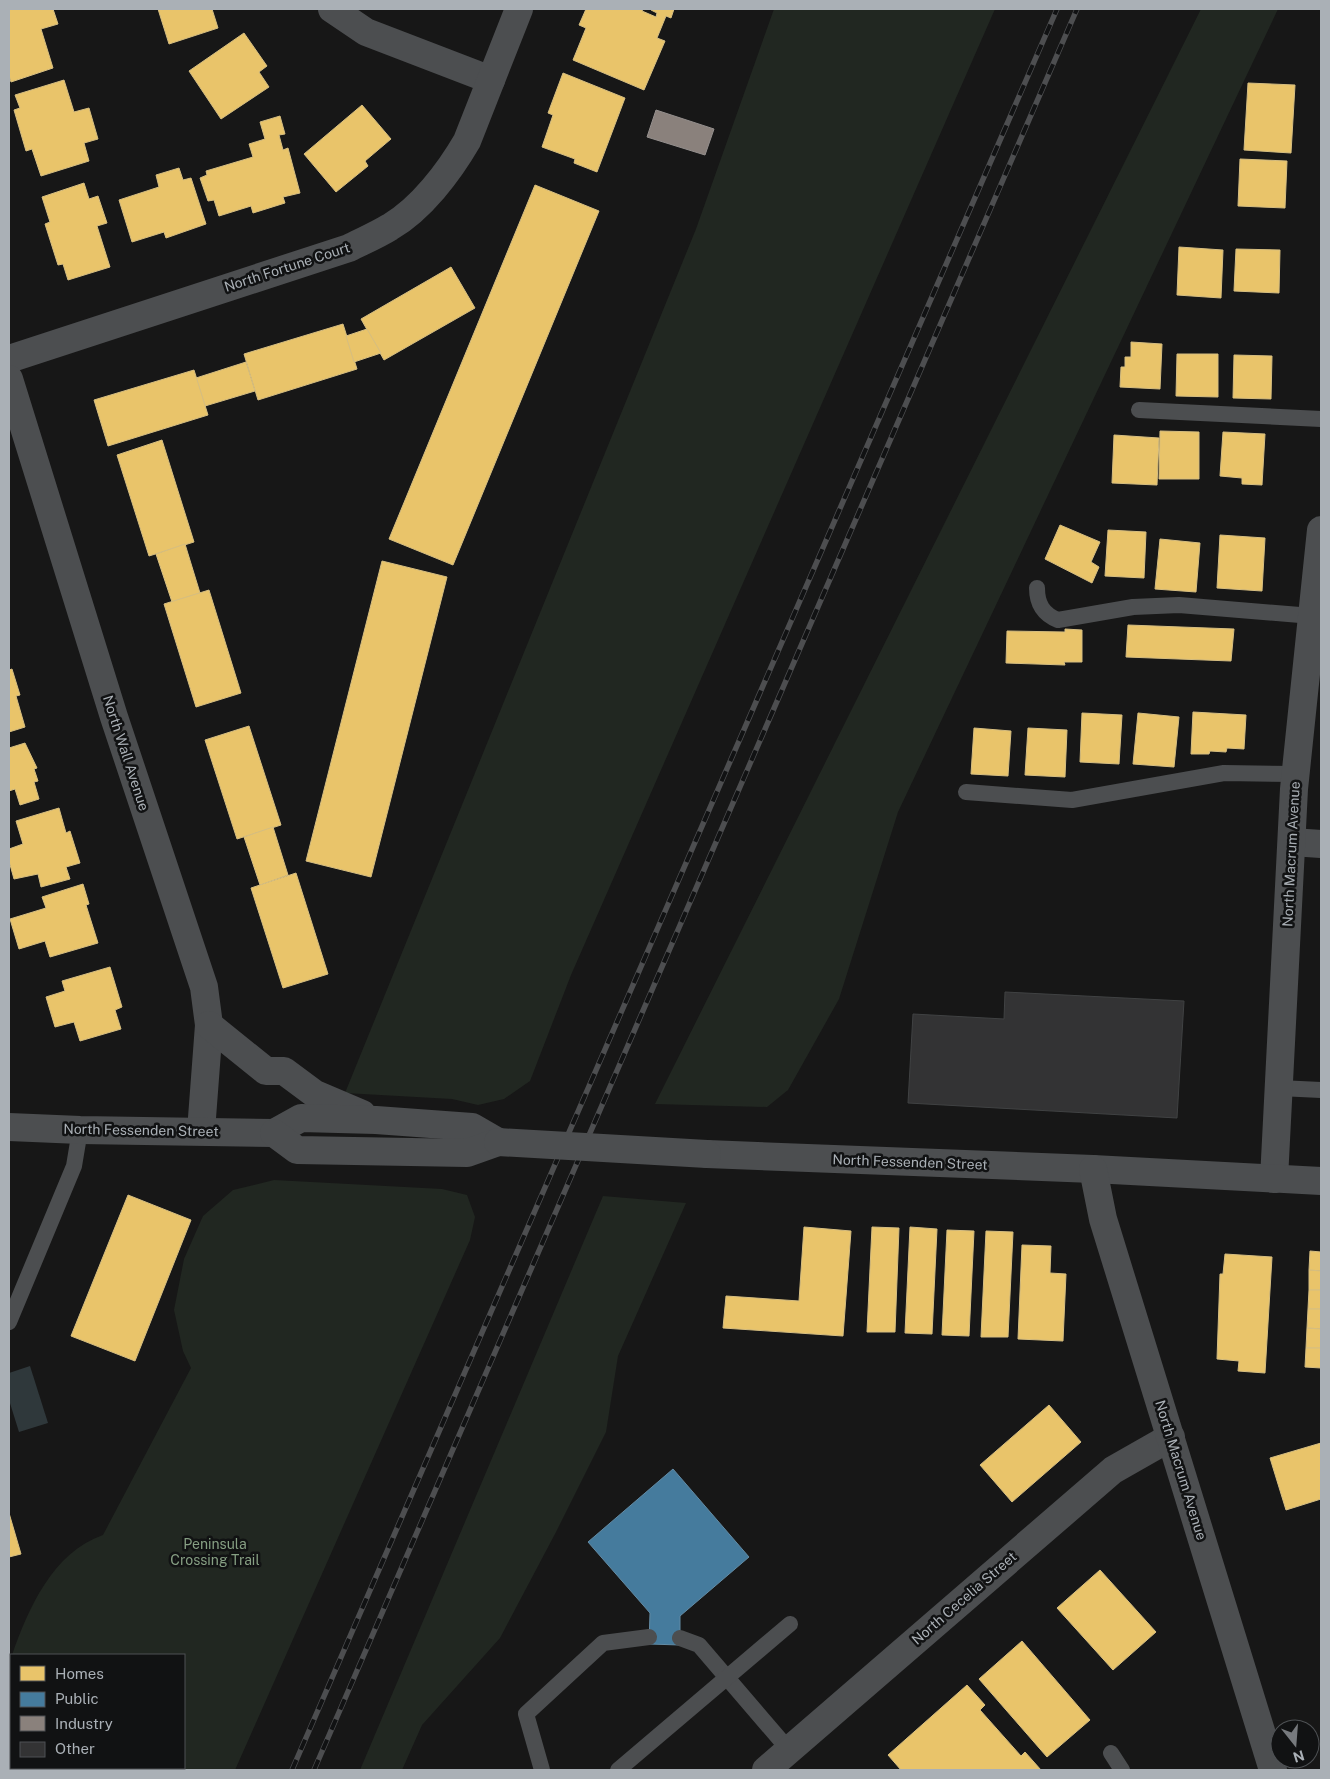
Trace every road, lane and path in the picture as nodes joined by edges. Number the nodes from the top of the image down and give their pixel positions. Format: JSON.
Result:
{"nodes":[{"id":1,"x":332,"y":9,"type":"edge"},
{"id":2,"x":519,"y":9,"type":"edge"},
{"id":3,"x":491,"y":80,"type":"junction"},
{"id":4,"x":9,"y":359,"type":"edge"},
{"id":5,"x":9,"y":379,"type":"edge"},
{"id":6,"x":1139,"y":410,"type":"dead end"},
{"id":7,"x":1321,"y":419,"type":"edge"},
{"id":8,"x":1321,"y":530,"type":"edge"},
{"id":9,"x":1037,"y":588,"type":"dead end"},
{"id":10,"x":1312,"y":616,"type":"junction"},
{"id":11,"x":1296,"y":774,"type":"junction"},
{"id":12,"x":966,"y":792,"type":"dead end"},
{"id":13,"x":1292,"y":842,"type":"junction"},
{"id":14,"x":1321,"y":844,"type":"edge"},
{"id":15,"x":208,"y":1025,"type":"junction"},
{"id":16,"x":1279,"y":1088,"type":"junction"},
{"id":17,"x":1321,"y":1090,"type":"edge"},
{"id":18,"x":376,"y":1120,"type":"junction"},
{"id":19,"x":9,"y":1126,"type":"edge"},
{"id":20,"x":80,"y":1130,"type":"junction"},
{"id":21,"x":201,"y":1131,"type":"junction"},
{"id":22,"x":274,"y":1134,"type":"junction"},
{"id":23,"x":498,"y":1142,"type":"junction"},
{"id":24,"x":1093,"y":1169,"type":"junction"},
{"id":25,"x":1274,"y":1179,"type":"junction"},
{"id":26,"x":1321,"y":1181,"type":"edge"},
{"id":27,"x":9,"y":1322,"type":"edge"},
{"id":28,"x":1171,"y":1437,"type":"junction"},
{"id":29,"x":790,"y":1624,"type":"dead end"},
{"id":30,"x":649,"y":1637,"type":"dead end"},
{"id":31,"x":680,"y":1638,"type":"dead end"},
{"id":32,"x":728,"y":1678,"type":"junction"},
{"id":33,"x":790,"y":1750,"type":"junction"},
{"id":34,"x":1111,"y":1753,"type":"dead end"},
{"id":35,"x":542,"y":1770,"type":"edge"},
{"id":36,"x":618,"y":1770,"type":"edge"},
{"id":37,"x":766,"y":1770,"type":"edge"},
{"id":38,"x":1122,"y":1770,"type":"edge"},
{"id":39,"x":1273,"y":1770,"type":"edge"}],
"edges":[{"from":1,"to":3,"type":"street"},
{"from":2,"to":3,"type":"street","name":"North Fortune Court"},
{"from":3,"to":4,"type":"street","name":"North Fortune Court"},
{"from":5,"to":15,"type":"street","name":"North Wall Avenue"},
{"from":6,"to":7,"type":"lane"},
{"from":8,"to":10,"type":"street","name":"North Macrum Avenue"},
{"from":9,"to":10,"type":"lane"},
{"from":10,"to":11,"type":"street","name":"North Macrum Avenue"},
{"from":11,"to":12,"type":"lane"},
{"from":11,"to":13,"type":"street","name":"North Macrum Avenue"},
{"from":13,"to":14,"type":"street"},
{"from":13,"to":16,"type":"street","name":"North Macrum Avenue"},
{"from":15,"to":18,"type":"street"},
{"from":15,"to":21,"type":"street","name":"North Wall Avenue"},
{"from":16,"to":17,"type":"lane"},
{"from":16,"to":25,"type":"street","name":"North Macrum Avenue"},
{"from":18,"to":22,"type":"street","name":"North Fessenden Street"},
{"from":18,"to":23,"type":"street","name":"North Fessenden Street"},
{"from":19,"to":20,"type":"street","name":"North Fessenden Street"},
{"from":20,"to":21,"type":"street","name":"North Fessenden Street"},
{"from":20,"to":27,"type":"lane"},
{"from":21,"to":22,"type":"street","name":"North Fessenden Street"},
{"from":22,"to":23,"type":"street","name":"North Fessenden Street"},
{"from":23,"to":24,"type":"street","name":"North Fessenden Street","bridge":true},
{"from":24,"to":25,"type":"street","name":"North Fessenden Street"},
{"from":24,"to":28,"type":"street","name":"North Macrum Avenue"},
{"from":25,"to":26,"type":"street","name":"North Fessenden Street"},
{"from":28,"to":33,"type":"street","name":"North Cecelia Street"},
{"from":28,"to":39,"type":"street","name":"North Macrum Avenue"},
{"from":29,"to":32,"type":"lane"},
{"from":30,"to":35,"type":"lane"},
{"from":31,"to":32,"type":"lane"},
{"from":32,"to":33,"type":"lane"},
{"from":32,"to":36,"type":"lane"},
{"from":33,"to":37,"type":"street","name":"North Cecelia Street"},
{"from":34,"to":38,"type":"lane"}]}
